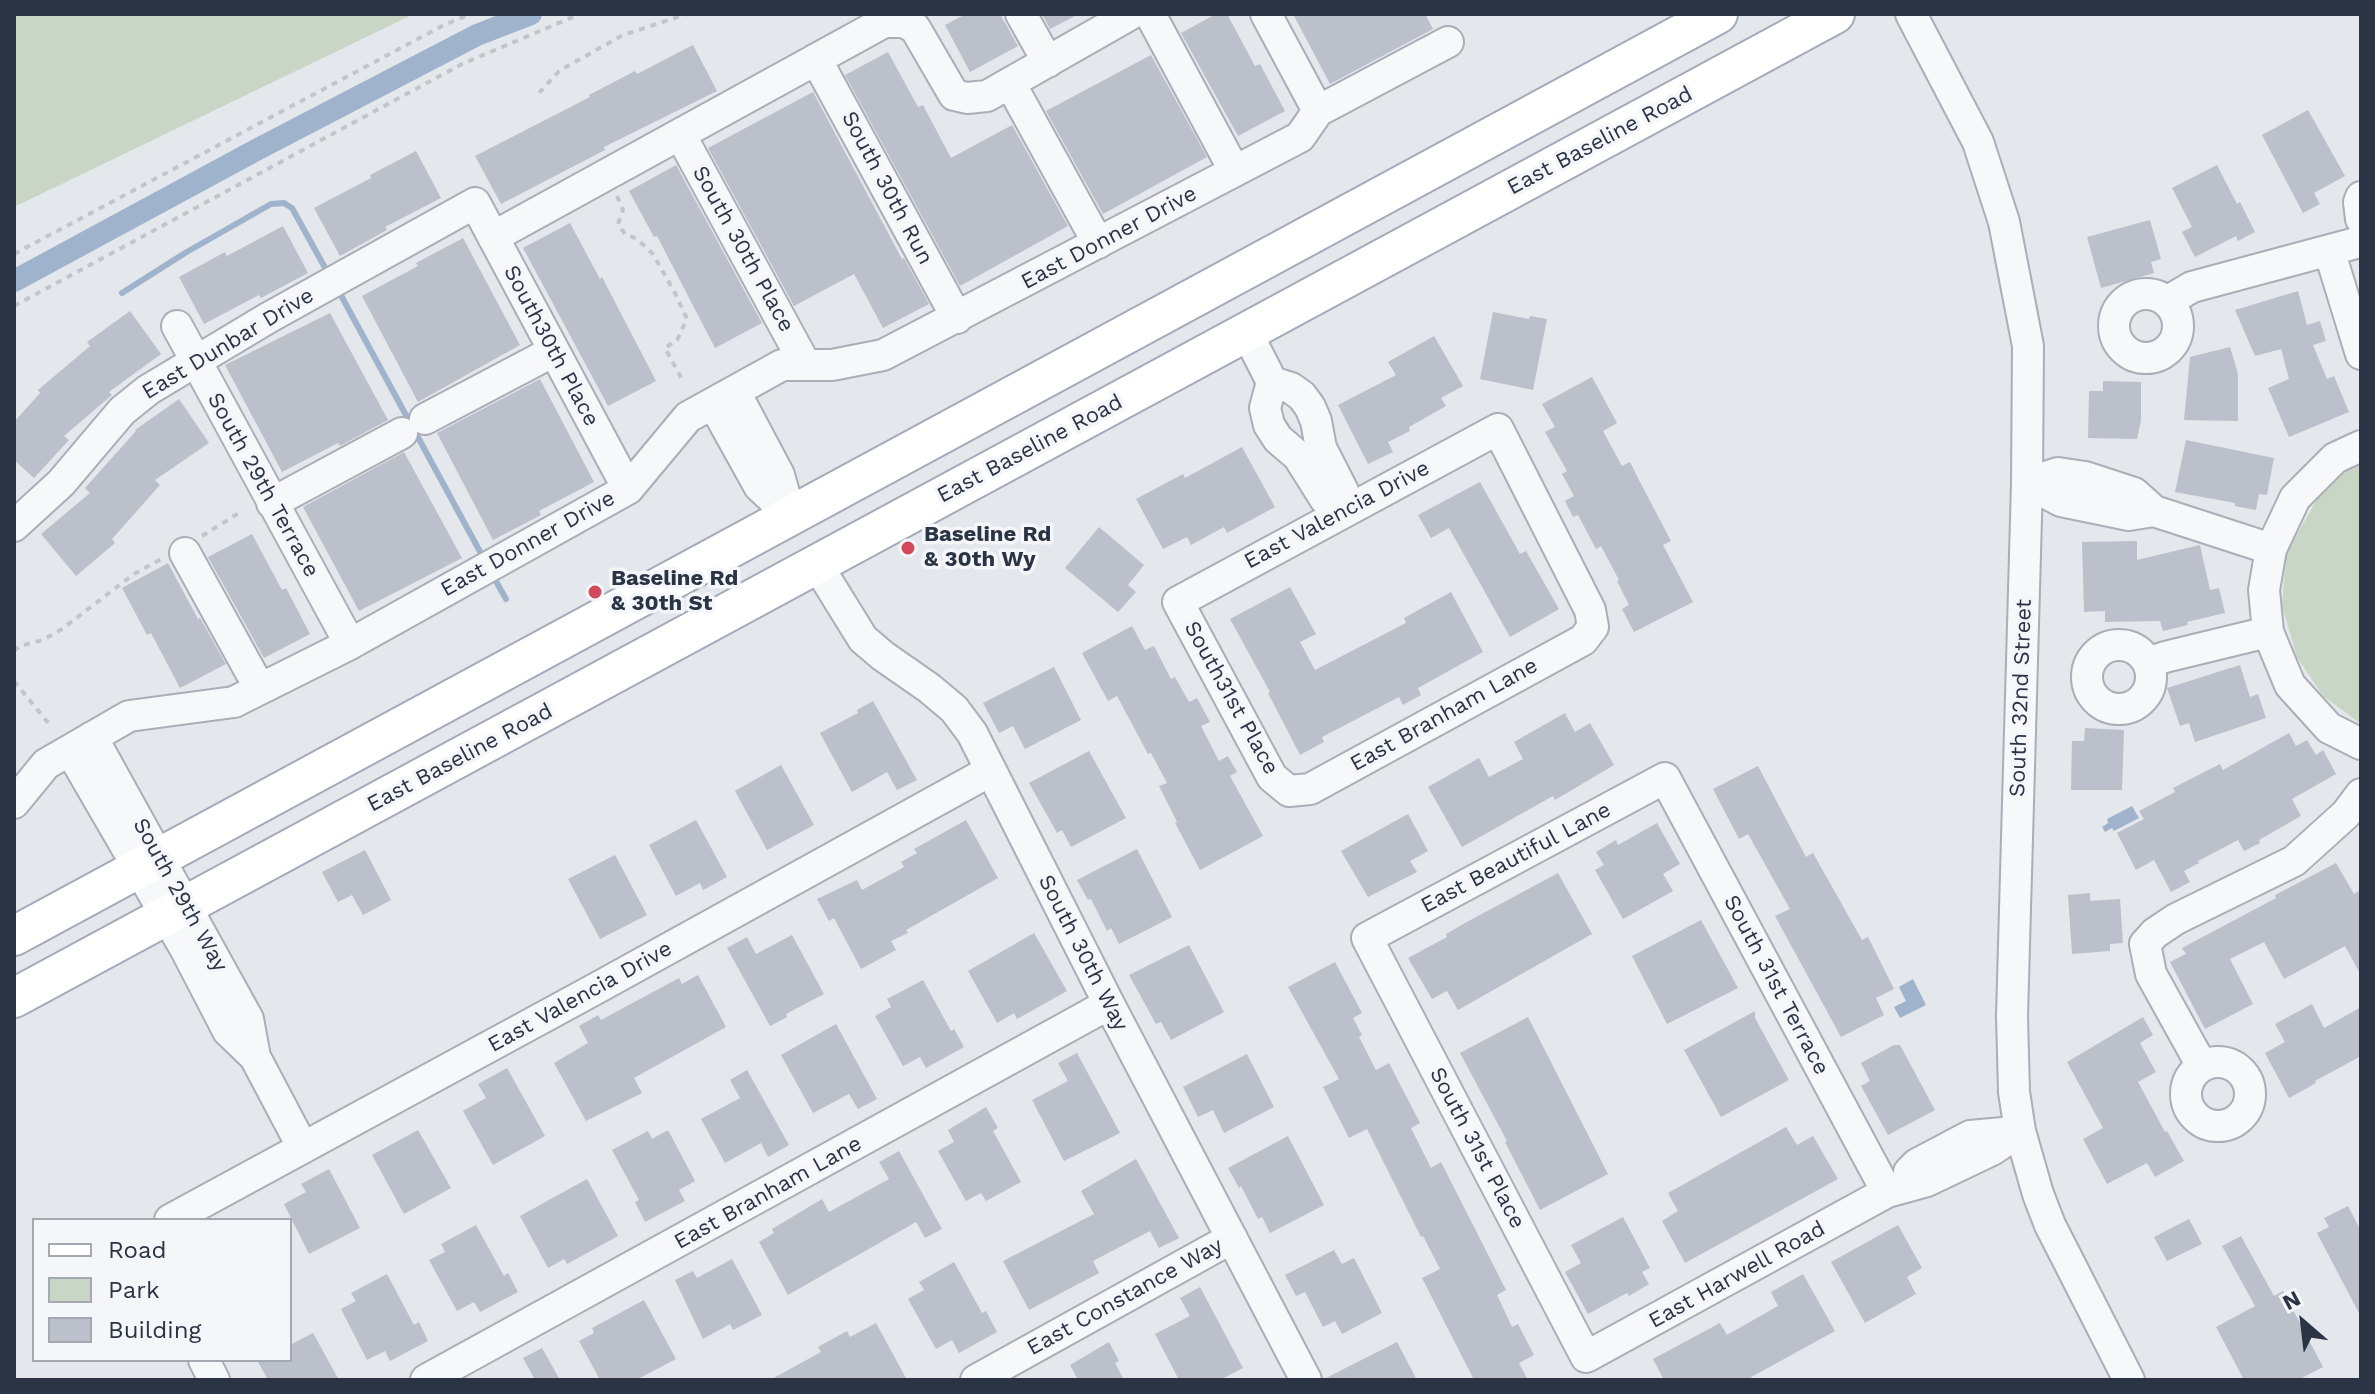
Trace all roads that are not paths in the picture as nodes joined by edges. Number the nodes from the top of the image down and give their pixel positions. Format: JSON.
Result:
{"nodes":[{"id":1,"x":1021,"y":14,"type":"edge"},
{"id":2,"x":1131,"y":14,"type":"edge"},
{"id":3,"x":1150,"y":14,"type":"edge"},
{"id":4,"x":1266,"y":14,"type":"edge"},
{"id":5,"x":1718,"y":14,"type":"edge"},
{"id":6,"x":1835,"y":14,"type":"edge"},
{"id":7,"x":1911,"y":14,"type":"edge"},
{"id":8,"x":1448,"y":42,"type":"dead end"},
{"id":9,"x":816,"y":59,"type":"junction"},
{"id":10,"x":1048,"y":62,"type":"junction"},
{"id":11,"x":1010,"y":83,"type":"junction"},
{"id":12,"x":1318,"y":111,"type":"junction"},
{"id":13,"x":680,"y":134,"type":"junction"},
{"id":14,"x":1234,"y":170,"type":"junction"},
{"id":15,"x":2361,"y":197,"type":"edge"},
{"id":16,"x":475,"y":203,"type":"joint"},
{"id":17,"x":2361,"y":219,"type":"edge"},
{"id":18,"x":493,"y":237,"type":"junction"},
{"id":19,"x":2361,"y":239,"type":"edge"},
{"id":20,"x":1098,"y":243,"type":"junction"},
{"id":21,"x":2329,"y":250,"type":"junction"},
{"id":22,"x":1221,"y":283,"type":"junction"},
{"id":23,"x":2168,"y":301,"type":"dead end"},
{"id":24,"x":957,"y":318,"type":"junction"},
{"id":25,"x":177,"y":326,"type":"dead end"},
{"id":26,"x":1246,"y":331,"type":"junction"},
{"id":27,"x":554,"y":351,"type":"junction"},
{"id":28,"x":2361,"y":354,"type":"edge"},
{"id":29,"x":195,"y":360,"type":"junction"},
{"id":30,"x":805,"y":364,"type":"junction"},
{"id":31,"x":1272,"y":382,"type":"junction"},
{"id":32,"x":724,"y":398,"type":"junction"},
{"id":33,"x":2361,"y":446,"type":"edge"},
{"id":34,"x":2027,"y":483,"type":"junction"},
{"id":35,"x":628,"y":489,"type":"junction"},
{"id":36,"x":272,"y":503,"type":"junction"},
{"id":37,"x":1342,"y":512,"type":"junction"},
{"id":38,"x":791,"y":516,"type":"junction"},
{"id":39,"x":14,"y":526,"type":"edge"},
{"id":40,"x":2271,"y":549,"type":"junction"},
{"id":41,"x":182,"y":550,"type":"road end"},
{"id":42,"x":816,"y":563,"type":"junction"},
{"id":43,"x":1178,"y":602,"type":"joint"},
{"id":44,"x":1593,"y":627,"type":"joint"},
{"id":45,"x":2268,"y":632,"type":"junction"},
{"id":46,"x":350,"y":644,"type":"junction"},
{"id":47,"x":2149,"y":663,"type":"dead end"},
{"id":48,"x":260,"y":689,"type":"junction"},
{"id":49,"x":81,"y":744,"type":"junction"},
{"id":50,"x":2361,"y":744,"type":"edge"},
{"id":51,"x":990,"y":771,"type":"junction"},
{"id":52,"x":1665,"y":778,"type":"joint"},
{"id":53,"x":1289,"y":791,"type":"joint"},
{"id":54,"x":14,"y":803,"type":"edge"},
{"id":55,"x":2356,"y":812,"type":"edge"},
{"id":56,"x":149,"y":864,"type":"junction"},
{"id":57,"x":176,"y":911,"type":"junction"},
{"id":58,"x":14,"y":936,"type":"edge"},
{"id":59,"x":1367,"y":938,"type":"joint"},
{"id":60,"x":14,"y":998,"type":"edge"},
{"id":61,"x":1109,"y":1004,"type":"junction"},
{"id":62,"x":2202,"y":1066,"type":"dead end"},
{"id":63,"x":2020,"y":1131,"type":"junction"},
{"id":64,"x":303,"y":1148,"type":"junction"},
{"id":65,"x":1887,"y":1192,"type":"junction"},
{"id":66,"x":174,"y":1218,"type":"edge"},
{"id":67,"x":1232,"y":1238,"type":"junction"},
{"id":68,"x":1586,"y":1357,"type":"joint"},
{"id":69,"x":205,"y":1362,"type":"edge"},
{"id":70,"x":214,"y":1380,"type":"edge"},
{"id":71,"x":426,"y":1380,"type":"edge"},
{"id":72,"x":976,"y":1380,"type":"edge"},
{"id":73,"x":1306,"y":1380,"type":"edge"},
{"id":74,"x":2129,"y":1380,"type":"edge"}],
"edges":[{"from":1,"to":10,"type":"street"},
{"from":2,"to":10,"type":"street"},
{"from":3,"to":14,"type":"street"},
{"from":4,"to":12,"type":"street"},
{"from":5,"to":22,"type":"main road"},
{"from":6,"to":26,"type":"main road","name":"East Baseline Road"},
{"from":7,"to":34,"type":"street","name":"South 32nd Street"},
{"from":8,"to":12,"type":"street","name":"East Donner Drive"},
{"from":9,"to":11,"type":"street"},
{"from":9,"to":13,"type":"street"},
{"from":9,"to":24,"type":"street","name":"South 30th Run"},
{"from":10,"to":11,"type":"street"},
{"from":11,"to":20,"type":"street"},
{"from":12,"to":14,"type":"street","name":"East Donner Drive"},
{"from":13,"to":18,"type":"street"},
{"from":13,"to":30,"type":"street","name":"South 30th Place"},
{"from":14,"to":20,"type":"street","name":"East Donner Drive"},
{"from":15,"to":17,"type":"street"},
{"from":16,"to":18,"type":"street","name":"South30th Place"},
{"from":16,"to":29,"type":"street","name":"East Dunbar Drive"},
{"from":18,"to":27,"type":"street","name":"South30th Place"},
{"from":19,"to":21,"type":"street"},
{"from":20,"to":24,"type":"street","name":"East Donner Drive"},
{"from":21,"to":23,"type":"street"},
{"from":21,"to":28,"type":"street"},
{"from":22,"to":26,"type":"main road"},
{"from":22,"to":38,"type":"main road"},
{"from":24,"to":30,"type":"street","name":"East Donner Drive"},
{"from":25,"to":29,"type":"street","name":"South 29th Terrace"},
{"from":26,"to":31,"type":"street"},
{"from":26,"to":42,"type":"main road","name":"East Baseline Road"},
{"from":27,"to":35,"type":"street","name":"South30th Place"},
{"from":27,"to":36,"type":"street"},
{"from":29,"to":36,"type":"street","name":"South 29th Terrace"},
{"from":29,"to":39,"type":"street","name":"East Dunbar Drive"},
{"from":30,"to":32,"type":"street","name":"East Donner Drive"},
{"from":31,"to":37,"type":"street"},
{"from":31,"to":37,"type":"street"},
{"from":32,"to":35,"type":"street","name":"East Donner Drive"},
{"from":32,"to":38,"type":"street"},
{"from":33,"to":40,"type":"street"},
{"from":34,"to":40,"type":"street"},
{"from":34,"to":63,"type":"street","name":"South 32nd Street"},
{"from":35,"to":46,"type":"street","name":"East Donner Drive"},
{"from":36,"to":46,"type":"street","name":"South 29th Terrace"},
{"from":37,"to":43,"type":"street","name":"East Valencia Drive"},
{"from":37,"to":44,"type":"street","name":"East Valencia Drive"},
{"from":38,"to":42,"type":"main road"},
{"from":38,"to":56,"type":"main road"},
{"from":40,"to":45,"type":"street"},
{"from":41,"to":48,"type":"street"},
{"from":42,"to":51,"type":"street","name":"South 30th Way"},
{"from":42,"to":57,"type":"main road","name":"East Baseline Road"},
{"from":43,"to":53,"type":"street","name":"South31st Place"},
{"from":44,"to":53,"type":"street","name":"East Branham Lane"},
{"from":45,"to":47,"type":"street"},
{"from":45,"to":50,"type":"street"},
{"from":46,"to":48,"type":"street","name":"East Donner Drive"},
{"from":48,"to":49,"type":"street","name":"East Donner Drive"},
{"from":49,"to":54,"type":"street","name":"East Donner Drive"},
{"from":49,"to":56,"type":"street","name":"South 29th Way"},
{"from":51,"to":61,"type":"street","name":"South 30th Way"},
{"from":51,"to":64,"type":"street","name":"East Valencia Drive"},
{"from":52,"to":59,"type":"street","name":"East Beautiful Lane"},
{"from":52,"to":65,"type":"street","name":"South 31st Terrace"},
{"from":55,"to":62,"type":"street"},
{"from":56,"to":57,"type":"street","name":"South 29th Way"},
{"from":56,"to":58,"type":"main road"},
{"from":57,"to":60,"type":"main road","name":"East Baseline Road"},
{"from":57,"to":64,"type":"street","name":"South 29th Way"},
{"from":59,"to":68,"type":"street","name":"South 31st Place"},
{"from":61,"to":67,"type":"street","name":"South 30th Way"},
{"from":61,"to":71,"type":"street","name":"East Branham Lane"},
{"from":63,"to":65,"type":"street","name":"East Harwell Road"},
{"from":63,"to":74,"type":"street","name":"South 32nd Street"},
{"from":64,"to":66,"type":"street","name":"East Valencia Drive"},
{"from":65,"to":68,"type":"street","name":"East Harwell Road"},
{"from":67,"to":72,"type":"street","name":"East Constance Way"},
{"from":67,"to":73,"type":"street","name":"South 30th Way"},
{"from":69,"to":70,"type":"street"}]}
